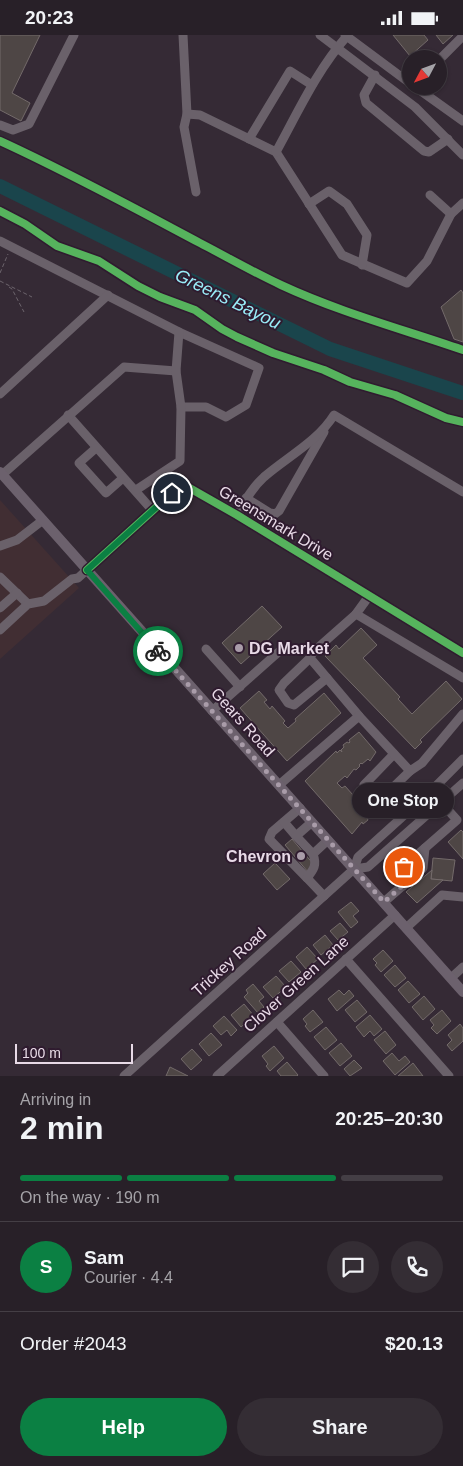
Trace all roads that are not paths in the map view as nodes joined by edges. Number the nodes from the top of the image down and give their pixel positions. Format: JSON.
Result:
{"nodes":[{"id":1,"x":74,"y":35,"type":"edge"},
{"id":2,"x":184,"y":35,"type":"edge"},
{"id":3,"x":320,"y":35,"type":"edge"},
{"id":4,"x":362,"y":35,"type":"edge"},
{"id":5,"x":346,"y":36,"type":"edge"},
{"id":6,"x":463,"y":36,"type":"edge"},
{"id":7,"x":356,"y":43,"type":"junction"},
{"id":8,"x":337,"y":47,"type":"junction"},
{"id":9,"x":448,"y":50,"type":"edge"},
{"id":10,"x":375,"y":75,"type":"junction"},
{"id":11,"x":402,"y":77,"type":"edge"},
{"id":12,"x":312,"y":85,"type":"junction"},
{"id":13,"x":411,"y":95,"type":"edge"},
{"id":14,"x":427,"y":95,"type":"edge"},
{"id":15,"x":408,"y":101,"type":"junction"},
{"id":16,"x":187,"y":114,"type":"junction"},
{"id":17,"x":463,"y":121,"type":"edge"},
{"id":18,"x":0,"y":125,"type":"edge"},
{"id":19,"x":249,"y":139,"type":"junction"},
{"id":20,"x":448,"y":139,"type":"junction"},
{"id":21,"x":276,"y":152,"type":"junction"},
{"id":22,"x":463,"y":155,"type":"edge"},
{"id":23,"x":196,"y":191,"type":"dead end"},
{"id":24,"x":430,"y":195,"type":"dead end"},
{"id":25,"x":463,"y":203,"type":"edge"},
{"id":26,"x":309,"y":204,"type":"junction"},
{"id":27,"x":451,"y":214,"type":"junction"},
{"id":28,"x":0,"y":241,"type":"edge"},
{"id":29,"x":362,"y":265,"type":"junction"},
{"id":30,"x":108,"y":295,"type":"junction"},
{"id":31,"x":180,"y":333,"type":"junction"},
{"id":32,"x":176,"y":371,"type":"junction"},
{"id":33,"x":0,"y":394,"type":"edge"},
{"id":34,"x":181,"y":407,"type":"junction"},
{"id":35,"x":68,"y":415,"type":"junction"},
{"id":36,"x":327,"y":427,"type":"junction"},
{"id":37,"x":96,"y":448,"type":"junction"},
{"id":38,"x":1,"y":473,"type":"edge"},
{"id":39,"x":123,"y":478,"type":"junction"},
{"id":40,"x":136,"y":490,"type":"junction"},
{"id":41,"x":463,"y":492,"type":"edge"},
{"id":42,"x":246,"y":498,"type":"junction"},
{"id":43,"x":153,"y":511,"type":"junction"},
{"id":44,"x":237,"y":515,"type":"junction"},
{"id":45,"x":42,"y":520,"type":"junction"},
{"id":46,"x":1,"y":544,"type":"edge"},
{"id":47,"x":87,"y":570,"type":"junction"},
{"id":48,"x":3,"y":580,"type":"edge"},
{"id":49,"x":17,"y":593,"type":"junction"},
{"id":50,"x":370,"y":596,"type":"junction"},
{"id":51,"x":28,"y":604,"type":"junction"},
{"id":52,"x":3,"y":605,"type":"edge"},
{"id":53,"x":356,"y":614,"type":"junction"},
{"id":54,"x":0,"y":630,"type":"edge"},
{"id":55,"x":206,"y":649,"type":"dead end"},
{"id":56,"x":282,"y":649,"type":"dead end"},
{"id":57,"x":463,"y":653,"type":"edge"},
{"id":58,"x":310,"y":658,"type":"junction"},
{"id":59,"x":327,"y":678,"type":"junction"},
{"id":60,"x":463,"y":678,"type":"edge"},
{"id":61,"x":240,"y":687,"type":"junction"},
{"id":62,"x":212,"y":711,"type":"junction"},
{"id":63,"x":463,"y":714,"type":"edge"},
{"id":64,"x":359,"y":716,"type":"junction"},
{"id":65,"x":394,"y":754,"type":"junction"},
{"id":66,"x":463,"y":759,"type":"edge"},
{"id":67,"x":410,"y":771,"type":"junction"},
{"id":68,"x":463,"y":783,"type":"edge"},
{"id":69,"x":279,"y":785,"type":"junction"},
{"id":70,"x":431,"y":791,"type":"junction"},
{"id":71,"x":441,"y":802,"type":"junction"},
{"id":72,"x":300,"y":808,"type":"junction"},
{"id":73,"x":284,"y":822,"type":"junction"},
{"id":74,"x":312,"y":822,"type":"junction"},
{"id":75,"x":296,"y":836,"type":"junction"},
{"id":76,"x":328,"y":840,"type":"junction"},
{"id":77,"x":425,"y":848,"type":"junction"},
{"id":78,"x":313,"y":854,"type":"junction"},
{"id":79,"x":354,"y":869,"type":"junction"},
{"id":80,"x":307,"y":878,"type":"junction"},
{"id":81,"x":403,"y":885,"type":"junction"},
{"id":82,"x":324,"y":896,"type":"junction"},
{"id":83,"x":463,"y":897,"type":"edge"},
{"id":84,"x":384,"y":902,"type":"junction"},
{"id":85,"x":395,"y":915,"type":"junction"},
{"id":86,"x":406,"y":928,"type":"junction"},
{"id":87,"x":346,"y":959,"type":"junction"},
{"id":88,"x":463,"y":967,"type":"edge"},
{"id":89,"x":451,"y":978,"type":"junction"},
{"id":90,"x":463,"y":992,"type":"edge"},
{"id":91,"x":277,"y":1022,"type":"junction"},
{"id":92,"x":124,"y":1076,"type":"edge"},
{"id":93,"x":217,"y":1076,"type":"edge"},
{"id":94,"x":324,"y":1076,"type":"edge"},
{"id":95,"x":449,"y":1076,"type":"edge"}],
"edges":[{"from":1,"to":18,"type":"street"},
{"from":2,"to":16,"type":"street"},
{"from":3,"to":8,"type":"street"},
{"from":4,"to":7,"type":"street"},
{"from":5,"to":7,"type":"street"},
{"from":5,"to":8,"type":"street"},
{"from":6,"to":9,"type":"street"},
{"from":7,"to":11,"type":"street"},
{"from":8,"to":10,"type":"street"},
{"from":8,"to":12,"type":"street"},
{"from":10,"to":15,"type":"street"},
{"from":10,"to":20,"type":"street"},
{"from":12,"to":19,"type":"street"},
{"from":12,"to":21,"type":"street"},
{"from":13,"to":15,"type":"street"},
{"from":14,"to":17,"type":"street"},
{"from":15,"to":20,"type":"street"},
{"from":16,"to":19,"type":"street"},
{"from":16,"to":23,"type":"street"},
{"from":19,"to":21,"type":"street"},
{"from":20,"to":22,"type":"street"},
{"from":21,"to":26,"type":"street"},
{"from":24,"to":27,"type":"street"},
{"from":25,"to":27,"type":"street"},
{"from":26,"to":29,"type":"street"},
{"from":26,"to":29,"type":"street"},
{"from":27,"to":29,"type":"street"},
{"from":28,"to":30,"type":"street"},
{"from":30,"to":31,"type":"street"},
{"from":30,"to":33,"type":"street"},
{"from":31,"to":32,"type":"street"},
{"from":31,"to":34,"type":"street"},
{"from":32,"to":34,"type":"street"},
{"from":32,"to":35,"type":"street"},
{"from":34,"to":40,"type":"street"},
{"from":35,"to":37,"type":"street"},
{"from":35,"to":38,"type":"street"},
{"from":36,"to":41,"type":"street"},
{"from":36,"to":42,"type":"street"},
{"from":36,"to":42,"type":"street"},
{"from":37,"to":39,"type":"street"},
{"from":37,"to":39,"type":"street"},
{"from":38,"to":45,"type":"main road","name":"Gears Road"},
{"from":39,"to":40,"type":"street"},
{"from":40,"to":43,"type":"street"},
{"from":42,"to":44,"type":"street"},
{"from":43,"to":44,"type":"street","name":"Greensmark Drive"},
{"from":43,"to":47,"type":"street","name":"Greensmark Drive"},
{"from":44,"to":50,"type":"street","name":"Greensmark Drive"},
{"from":45,"to":46,"type":"street"},
{"from":45,"to":47,"type":"main road","name":"Gears Road"},
{"from":47,"to":51,"type":"street","name":"Greensmark Drive"},
{"from":47,"to":62,"type":"main road","name":"Gears Road"},
{"from":48,"to":49,"type":"street"},
{"from":49,"to":51,"type":"street"},
{"from":49,"to":52,"type":"street"},
{"from":50,"to":53,"type":"street"},
{"from":50,"to":57,"type":"street","name":"Greensmark Drive"},
{"from":51,"to":54,"type":"street"},
{"from":53,"to":58,"type":"street"},
{"from":53,"to":60,"type":"street"},
{"from":55,"to":61,"type":"street"},
{"from":56,"to":61,"type":"street"},
{"from":58,"to":59,"type":"street"},
{"from":58,"to":59,"type":"street"},
{"from":59,"to":64,"type":"street"},
{"from":61,"to":62,"type":"street"},
{"from":62,"to":69,"type":"main road","name":"Gears Road"},
{"from":63,"to":67,"type":"street"},
{"from":64,"to":65,"type":"street"},
{"from":64,"to":69,"type":"street"},
{"from":65,"to":67,"type":"street"},
{"from":65,"to":67,"type":"street"},
{"from":66,"to":70,"type":"street"},
{"from":68,"to":71,"type":"street"},
{"from":69,"to":72,"type":"main road","name":"Gears Road"},
{"from":70,"to":71,"type":"street"},
{"from":70,"to":79,"type":"street"},
{"from":71,"to":77,"type":"street"},
{"from":71,"to":79,"type":"street"},
{"from":72,"to":73,"type":"street"},
{"from":72,"to":74,"type":"main road","name":"Gears Road"},
{"from":73,"to":75,"type":"street"},
{"from":73,"to":80,"type":"street"},
{"from":74,"to":75,"type":"street"},
{"from":74,"to":76,"type":"main road","name":"Gears Road"},
{"from":75,"to":78,"type":"street"},
{"from":76,"to":78,"type":"street"},
{"from":76,"to":79,"type":"main road","name":"Gears Road"},
{"from":77,"to":81,"type":"street"},
{"from":77,"to":81,"type":"street"},
{"from":78,"to":80,"type":"street"},
{"from":79,"to":82,"type":"street","name":"Trickey Road"},
{"from":79,"to":84,"type":"main road","name":"Gears Road"},
{"from":80,"to":82,"type":"street"},
{"from":81,"to":84,"type":"street"},
{"from":82,"to":92,"type":"street","name":"Trickey Road"},
{"from":83,"to":86,"type":"street"},
{"from":84,"to":85,"type":"main road","name":"Gears Road"},
{"from":85,"to":86,"type":"main road","name":"Gears Road"},
{"from":85,"to":87,"type":"street","name":"Clover Green Lane"},
{"from":86,"to":89,"type":"main road","name":"Gears Road"},
{"from":87,"to":91,"type":"street","name":"Clover Green Lane"},
{"from":87,"to":95,"type":"street"},
{"from":88,"to":89,"type":"street"},
{"from":89,"to":90,"type":"main road","name":"Gears Road"},
{"from":91,"to":93,"type":"street","name":"Clover Green Lane"},
{"from":91,"to":94,"type":"street"}]}
